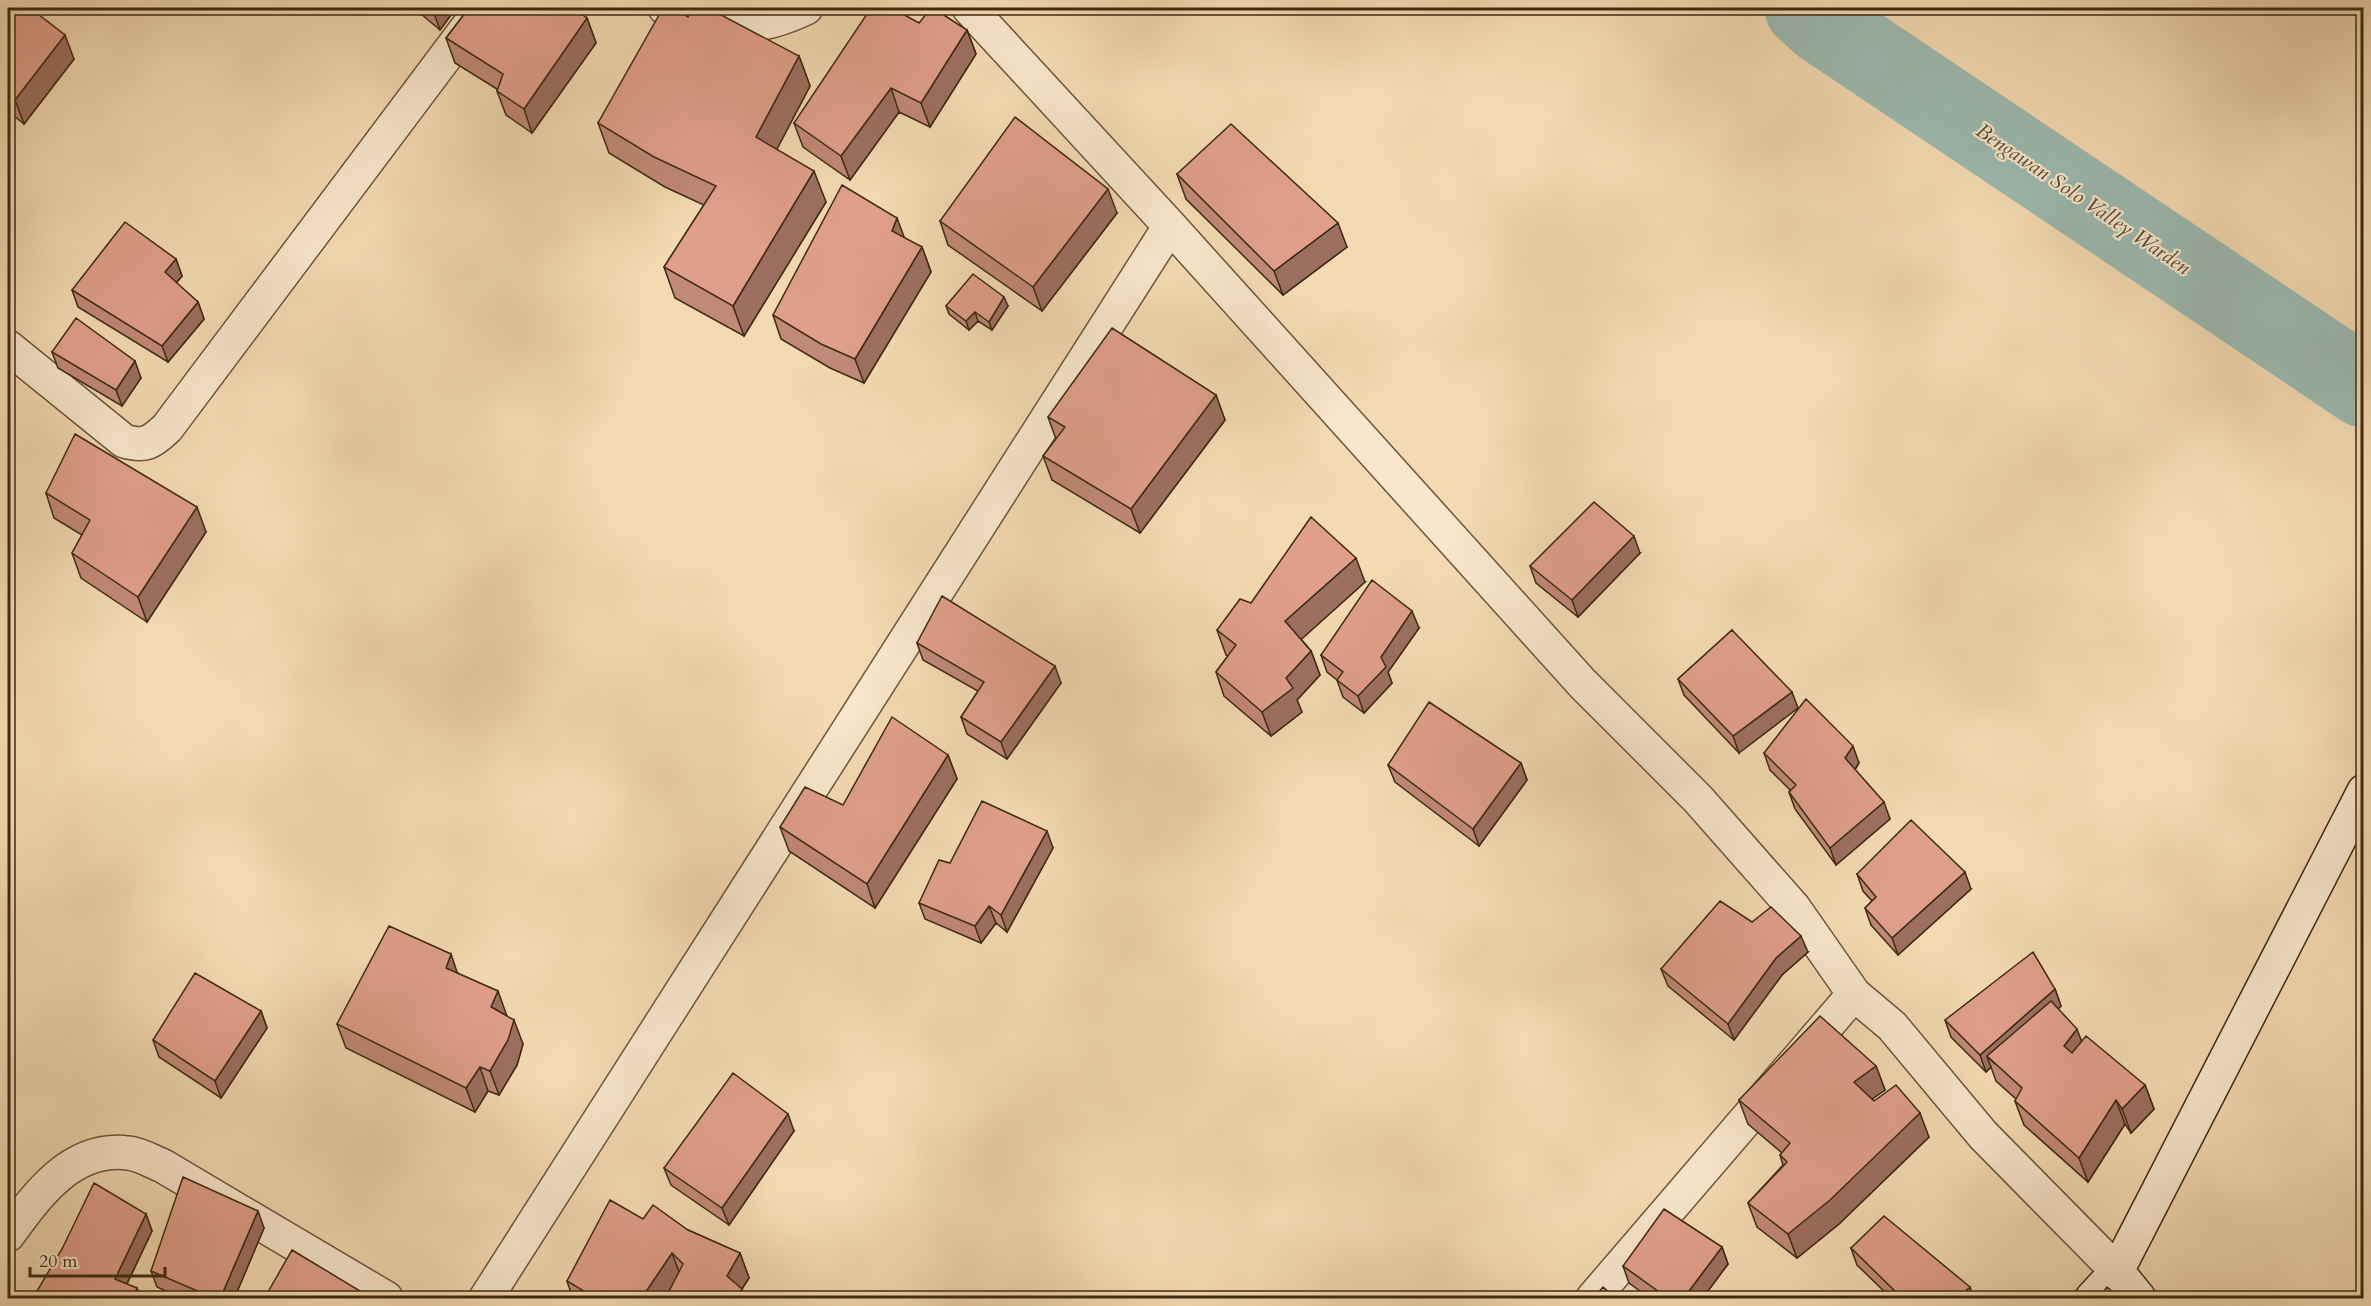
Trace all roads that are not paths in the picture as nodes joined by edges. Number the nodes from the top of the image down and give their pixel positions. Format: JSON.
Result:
{"nodes":[{"id":1,"x":482,"y":8,"type":"edge"},
{"id":2,"x":665,"y":8,"type":"edge"},
{"id":3,"x":806,"y":8,"type":"edge"},
{"id":4,"x":969,"y":8,"type":"edge"},
{"id":5,"x":1170,"y":226,"type":"junction"},
{"id":6,"x":8,"y":347,"type":"edge"},
{"id":7,"x":2364,"y":791,"type":"edge"},
{"id":8,"x":1854,"y":994,"type":"junction"},
{"id":9,"x":8,"y":1235,"type":"edge"},
{"id":10,"x":2117,"y":1270,"type":"junction"},
{"id":11,"x":386,"y":1299,"type":"edge"},
{"id":12,"x":486,"y":1299,"type":"edge"},
{"id":13,"x":1593,"y":1299,"type":"edge"},
{"id":14,"x":2092,"y":1299,"type":"edge"},
{"id":15,"x":2139,"y":1299,"type":"edge"}],
"edges":[{"from":1,"to":6,"type":"street"},
{"from":2,"to":3,"type":"street"},
{"from":4,"to":5,"type":"street"},
{"from":5,"to":8,"type":"street"},
{"from":5,"to":12,"type":"street"},
{"from":7,"to":10,"type":"street"},
{"from":8,"to":10,"type":"street"},
{"from":8,"to":13,"type":"street"},
{"from":9,"to":11,"type":"street"},
{"from":10,"to":14,"type":"street"},
{"from":10,"to":15,"type":"street"}]}
